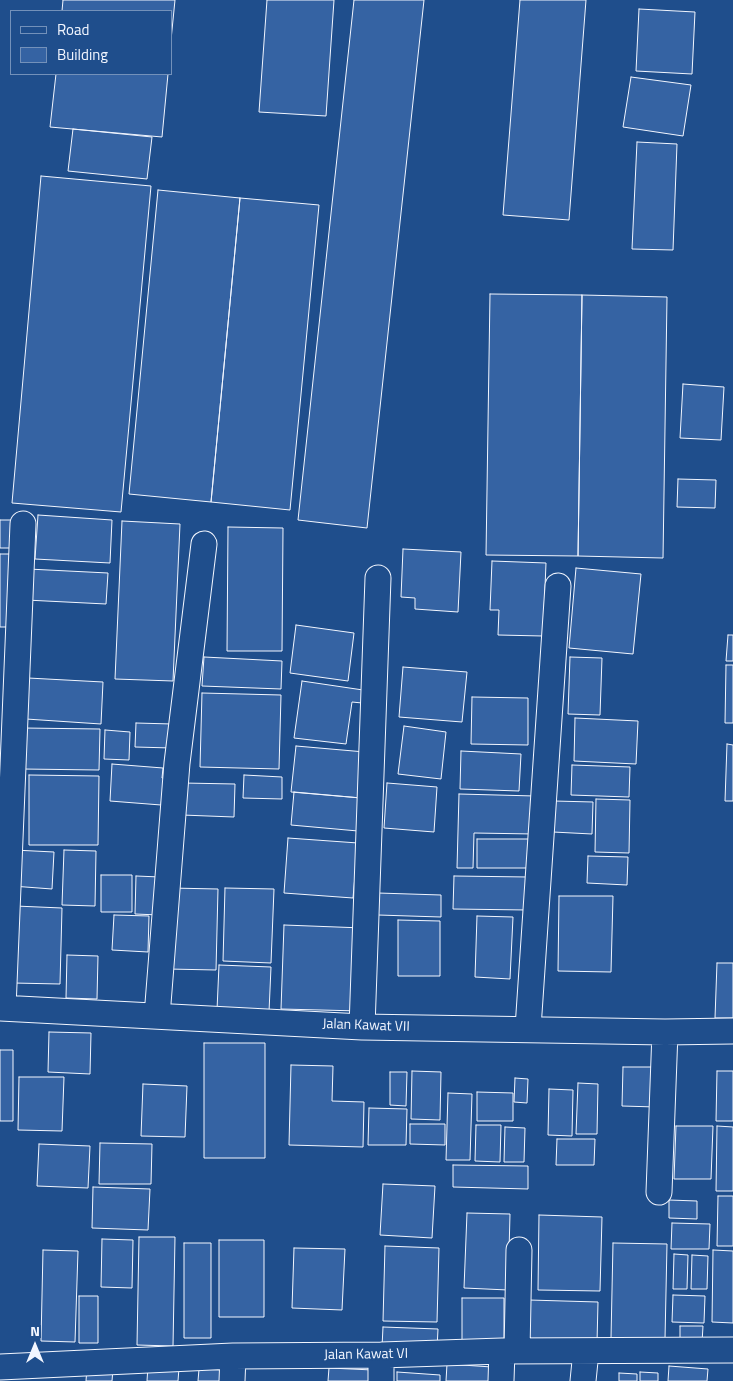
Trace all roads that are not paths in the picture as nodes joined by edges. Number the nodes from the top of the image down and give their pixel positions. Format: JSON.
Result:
{"nodes":[{"id":1,"x":23,"y":524,"type":"dead end"},
{"id":2,"x":204,"y":544,"type":"dead end"},
{"id":3,"x":378,"y":578,"type":"dead end"},
{"id":4,"x":558,"y":586,"type":"dead end"},
{"id":5,"x":2,"y":1008,"type":"edge"},
{"id":6,"x":158,"y":1016,"type":"junction"},
{"id":7,"x":362,"y":1027,"type":"junction"},
{"id":8,"x":528,"y":1028,"type":"junction"},
{"id":9,"x":733,"y":1031,"type":"edge"},
{"id":10,"x":665,"y":1032,"type":"junction"},
{"id":11,"x":659,"y":1192,"type":"dead end"},
{"id":12,"x":519,"y":1250,"type":"dead end"},
{"id":13,"x":586,"y":1350,"type":"junction"},
{"id":14,"x":733,"y":1350,"type":"edge"},
{"id":15,"x":509,"y":1351,"type":"junction"},
{"id":16,"x":381,"y":1355,"type":"junction"},
{"id":17,"x":233,"y":1356,"type":"junction"},
{"id":18,"x":0,"y":1367,"type":"edge"},
{"id":19,"x":80,"y":1372,"type":"edge"},
{"id":20,"x":232,"y":1381,"type":"edge"},
{"id":21,"x":381,"y":1381,"type":"edge"},
{"id":22,"x":501,"y":1381,"type":"edge"},
{"id":23,"x":584,"y":1381,"type":"edge"}],
"edges":[{"from":1,"to":5,"type":"street"},
{"from":2,"to":6,"type":"street"},
{"from":3,"to":7,"type":"street"},
{"from":4,"to":8,"type":"street"},
{"from":5,"to":6,"type":"street","name":"Jalan Kawat VII"},
{"from":6,"to":7,"type":"street","name":"Jalan Kawat VII"},
{"from":7,"to":8,"type":"street","name":"Jalan Kawat VII"},
{"from":8,"to":10,"type":"street","name":"Jalan Kawat VII"},
{"from":9,"to":10,"type":"street","name":"Jalan Kawat VII"},
{"from":10,"to":11,"type":"street"},
{"from":12,"to":15,"type":"street"},
{"from":13,"to":14,"type":"street","name":"Jalan Kawat VI"},
{"from":13,"to":15,"type":"street","name":"Jalan Kawat VI"},
{"from":13,"to":23,"type":"street"},
{"from":15,"to":16,"type":"street","name":"Jalan Kawat VI"},
{"from":15,"to":22,"type":"street"},
{"from":16,"to":17,"type":"street","name":"Jalan Kawat VI"},
{"from":16,"to":21,"type":"street"},
{"from":17,"to":19,"type":"street","name":"Jalan Kawat VI"},
{"from":17,"to":20,"type":"street"},
{"from":18,"to":19,"type":"street","name":"Jalan Kawat VI"}]}
